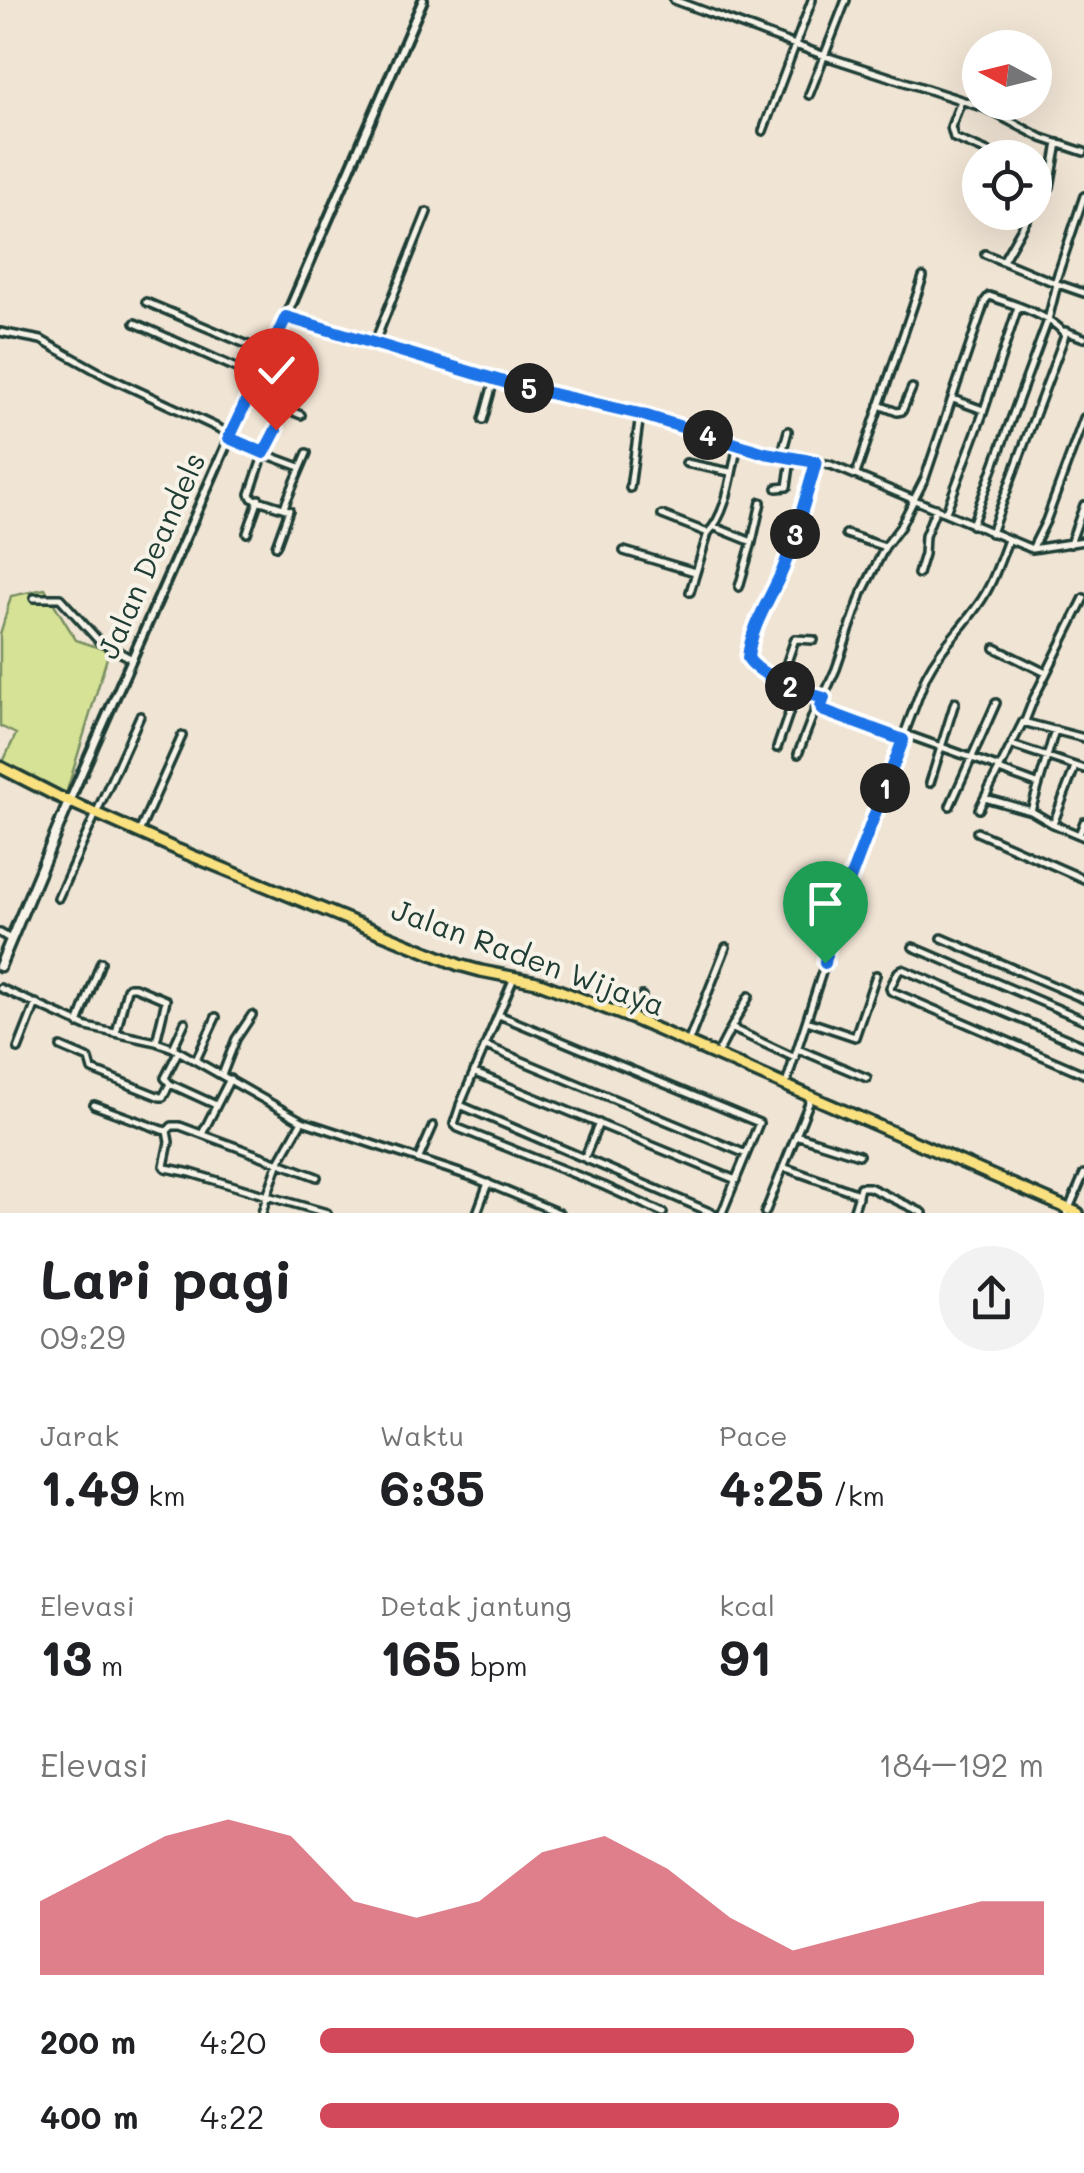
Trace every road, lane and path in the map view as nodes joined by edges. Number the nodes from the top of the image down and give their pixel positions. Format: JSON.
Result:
{"nodes":[{"id":1,"x":422,"y":0,"type":"edge"},
{"id":2,"x":674,"y":0,"type":"edge"},
{"id":3,"x":812,"y":0,"type":"edge"},
{"id":4,"x":846,"y":0,"type":"edge"},
{"id":5,"x":796,"y":44,"type":"junction"},
{"id":6,"x":825,"y":56,"type":"junction"},
{"id":7,"x":809,"y":95,"type":"dead end"},
{"id":8,"x":962,"y":101,"type":"joint"},
{"id":9,"x":1010,"y":120,"type":"edge"},
{"id":10,"x":763,"y":131,"type":"dead end"},
{"id":11,"x":962,"y":141,"type":"edge"},
{"id":12,"x":1058,"y":143,"type":"junction"},
{"id":13,"x":1084,"y":152,"type":"edge"},
{"id":14,"x":1052,"y":176,"type":"edge"},
{"id":15,"x":1084,"y":196,"type":"edge"},
{"id":16,"x":427,"y":212,"type":"dead end"},
{"id":17,"x":1021,"y":230,"type":"edge"},
{"id":18,"x":984,"y":254,"type":"dead end"},
{"id":19,"x":1003,"y":261,"type":"junction"},
{"id":20,"x":923,"y":277,"type":"dead end"},
{"id":21,"x":1056,"y":284,"type":"junction"},
{"id":22,"x":1084,"y":293,"type":"edge"},
{"id":23,"x":146,"y":302,"type":"dead end"},
{"id":24,"x":1018,"y":307,"type":"junction"},
{"id":25,"x":286,"y":317,"type":"junction"},
{"id":26,"x":1048,"y":320,"type":"junction"},
{"id":27,"x":135,"y":323,"type":"dead end"},
{"id":28,"x":1065,"y":331,"type":"junction"},
{"id":29,"x":0,"y":332,"type":"edge"},
{"id":30,"x":1084,"y":338,"type":"edge"},
{"id":31,"x":374,"y":344,"type":"junction"},
{"id":32,"x":267,"y":353,"type":"junction"},
{"id":33,"x":256,"y":377,"type":"junction"},
{"id":34,"x":494,"y":378,"type":"junction"},
{"id":35,"x":912,"y":388,"type":"dead end"},
{"id":36,"x":249,"y":394,"type":"junction"},
{"id":37,"x":952,"y":401,"type":"junction"},
{"id":38,"x":878,"y":405,"type":"junction"},
{"id":39,"x":983,"y":413,"type":"junction"},
{"id":40,"x":640,"y":414,"type":"junction"},
{"id":41,"x":301,"y":415,"type":"dead end"},
{"id":42,"x":1084,"y":418,"type":"edge"},
{"id":43,"x":483,"y":420,"type":"dead end"},
{"id":44,"x":276,"y":430,"type":"dead end"},
{"id":45,"x":788,"y":431,"type":"dead end"},
{"id":46,"x":230,"y":436,"type":"junction"},
{"id":47,"x":738,"y":445,"type":"junction"},
{"id":48,"x":264,"y":453,"type":"junction"},
{"id":49,"x":307,"y":453,"type":"dead end"},
{"id":50,"x":781,"y":457,"type":"junction"},
{"id":51,"x":792,"y":459,"type":"junction"},
{"id":52,"x":816,"y":462,"type":"junction"},
{"id":53,"x":686,"y":463,"type":"dead end"},
{"id":54,"x":300,"y":467,"type":"junction"},
{"id":55,"x":730,"y":472,"type":"junction"},
{"id":56,"x":856,"y":474,"type":"junction"},
{"id":57,"x":630,"y":488,"type":"dead end"},
{"id":58,"x":777,"y":488,"type":"dead end"},
{"id":59,"x":912,"y":499,"type":"junction"},
{"id":60,"x":259,"y":500,"type":"junction"},
{"id":61,"x":761,"y":502,"type":"dead end"},
{"id":62,"x":1084,"y":505,"type":"edge"},
{"id":63,"x":284,"y":507,"type":"junction"},
{"id":64,"x":936,"y":508,"type":"junction"},
{"id":65,"x":946,"y":512,"type":"junction"},
{"id":66,"x":662,"y":515,"type":"dead end"},
{"id":67,"x":972,"y":525,"type":"junction"},
{"id":68,"x":715,"y":527,"type":"junction"},
{"id":69,"x":247,"y":533,"type":"dead end"},
{"id":70,"x":708,"y":533,"type":"junction"},
{"id":71,"x":990,"y":533,"type":"junction"},
{"id":72,"x":846,"y":534,"type":"dead end"},
{"id":73,"x":1008,"y":540,"type":"junction"},
{"id":74,"x":1084,"y":541,"type":"edge"},
{"id":75,"x":752,"y":542,"type":"junction"},
{"id":76,"x":1070,"y":544,"type":"junction"},
{"id":77,"x":276,"y":546,"type":"dead end"},
{"id":78,"x":885,"y":547,"type":"junction"},
{"id":79,"x":1032,"y":549,"type":"junction"},
{"id":80,"x":624,"y":551,"type":"dead end"},
{"id":81,"x":695,"y":572,"type":"junction"},
{"id":82,"x":918,"y":574,"type":"dead end"},
{"id":83,"x":739,"y":587,"type":"dead end"},
{"id":84,"x":690,"y":592,"type":"dead end"},
{"id":85,"x":34,"y":598,"type":"dead end"},
{"id":86,"x":1084,"y":598,"type":"edge"},
{"id":87,"x":814,"y":640,"type":"dead end"},
{"id":88,"x":995,"y":648,"type":"dead end"},
{"id":89,"x":132,"y":658,"type":"junction"},
{"id":90,"x":1046,"y":673,"type":"junction"},
{"id":91,"x":786,"y":684,"type":"junction"},
{"id":92,"x":798,"y":689,"type":"junction"},
{"id":93,"x":822,"y":698,"type":"junction"},
{"id":94,"x":955,"y":702,"type":"dead end"},
{"id":95,"x":996,"y":703,"type":"dead end"},
{"id":96,"x":140,"y":716,"type":"dead end"},
{"id":97,"x":1025,"y":721,"type":"junction"},
{"id":98,"x":1055,"y":730,"type":"junction"},
{"id":99,"x":182,"y":736,"type":"dead end"},
{"id":100,"x":904,"y":737,"type":"junction"},
{"id":101,"x":1084,"y":738,"type":"edge"},
{"id":102,"x":1012,"y":745,"type":"junction"},
{"id":103,"x":940,"y":746,"type":"junction"},
{"id":104,"x":776,"y":748,"type":"dead end"},
{"id":105,"x":798,"y":754,"type":"dead end"},
{"id":106,"x":973,"y":757,"type":"junction"},
{"id":107,"x":1048,"y":757,"type":"junction"},
{"id":108,"x":1075,"y":766,"type":"junction"},
{"id":109,"x":0,"y":767,"type":"edge"},
{"id":110,"x":1084,"y":768,"type":"edge"},
{"id":111,"x":1000,"y":769,"type":"junction"},
{"id":112,"x":930,"y":783,"type":"dead end"},
{"id":113,"x":1037,"y":784,"type":"junction"},
{"id":114,"x":985,"y":798,"type":"junction"},
{"id":115,"x":69,"y":802,"type":"junction"},
{"id":116,"x":950,"y":806,"type":"dead end"},
{"id":117,"x":979,"y":809,"type":"dead end"},
{"id":118,"x":1030,"y":811,"type":"junction"},
{"id":119,"x":96,"y":813,"type":"junction"},
{"id":120,"x":1084,"y":822,"type":"edge"},
{"id":121,"x":1053,"y":824,"type":"junction"},
{"id":122,"x":977,"y":832,"type":"dead end"},
{"id":123,"x":139,"y":833,"type":"junction"},
{"id":124,"x":1081,"y":836,"type":"edge"},
{"id":125,"x":1084,"y":879,"type":"edge"},
{"id":126,"x":58,"y":898,"type":"dead end"},
{"id":127,"x":0,"y":933,"type":"edge"},
{"id":128,"x":942,"y":938,"type":"dead end"},
{"id":129,"x":10,"y":939,"type":"junction"},
{"id":130,"x":726,"y":946,"type":"dead end"},
{"id":131,"x":913,"y":947,"type":"dead end"},
{"id":132,"x":2,"y":951,"type":"edge"},
{"id":133,"x":101,"y":962,"type":"dead end"},
{"id":134,"x":0,"y":966,"type":"edge"},
{"id":135,"x":876,"y":975,"type":"dead end"},
{"id":136,"x":514,"y":977,"type":"junction"},
{"id":137,"x":0,"y":988,"type":"edge"},
{"id":138,"x":642,"y":996,"type":"dead end"},
{"id":139,"x":749,"y":996,"type":"dead end"},
{"id":140,"x":1084,"y":999,"type":"edge"},
{"id":141,"x":36,"y":1003,"type":"junction"},
{"id":142,"x":252,"y":1014,"type":"dead end"},
{"id":143,"x":499,"y":1015,"type":"junction"},
{"id":144,"x":216,"y":1017,"type":"dead end"},
{"id":145,"x":631,"y":1018,"type":"junction"},
{"id":146,"x":807,"y":1020,"type":"junction"},
{"id":147,"x":1084,"y":1020,"type":"edge"},
{"id":148,"x":185,"y":1022,"type":"dead end"},
{"id":149,"x":78,"y":1024,"type":"junction"},
{"id":150,"x":731,"y":1028,"type":"junction"},
{"id":151,"x":116,"y":1032,"type":"junction"},
{"id":152,"x":156,"y":1042,"type":"junction"},
{"id":153,"x":688,"y":1043,"type":"junction"},
{"id":154,"x":486,"y":1046,"type":"junction"},
{"id":155,"x":1084,"y":1046,"type":"edge"},
{"id":156,"x":61,"y":1047,"type":"dead end"},
{"id":157,"x":18,"y":1049,"type":"dead end"},
{"id":158,"x":798,"y":1049,"type":"junction"},
{"id":159,"x":176,"y":1050,"type":"junction"},
{"id":160,"x":716,"y":1056,"type":"junction"},
{"id":161,"x":795,"y":1058,"type":"junction"},
{"id":162,"x":196,"y":1060,"type":"junction"},
{"id":163,"x":474,"y":1073,"type":"junction"},
{"id":164,"x":222,"y":1074,"type":"junction"},
{"id":165,"x":1084,"y":1074,"type":"edge"},
{"id":166,"x":868,"y":1078,"type":"dead end"},
{"id":167,"x":230,"y":1079,"type":"junction"},
{"id":168,"x":170,"y":1084,"type":"junction"},
{"id":169,"x":785,"y":1086,"type":"junction"},
{"id":170,"x":811,"y":1098,"type":"junction"},
{"id":171,"x":94,"y":1104,"type":"dead end"},
{"id":172,"x":216,"y":1105,"type":"junction"},
{"id":173,"x":460,"y":1106,"type":"junction"},
{"id":174,"x":302,"y":1121,"type":"junction"},
{"id":175,"x":599,"y":1124,"type":"junction"},
{"id":176,"x":434,"y":1126,"type":"dead end"},
{"id":177,"x":168,"y":1130,"type":"junction"},
{"id":178,"x":202,"y":1134,"type":"junction"},
{"id":179,"x":796,"y":1136,"type":"junction"},
{"id":180,"x":746,"y":1154,"type":"junction"},
{"id":181,"x":859,"y":1155,"type":"dead end"},
{"id":182,"x":419,"y":1158,"type":"junction"},
{"id":183,"x":585,"y":1158,"type":"junction"},
{"id":184,"x":279,"y":1162,"type":"junction"},
{"id":185,"x":783,"y":1167,"type":"junction"},
{"id":186,"x":1084,"y":1174,"type":"edge"},
{"id":187,"x":318,"y":1176,"type":"dead end"},
{"id":188,"x":736,"y":1180,"type":"junction"},
{"id":189,"x":488,"y":1184,"type":"junction"},
{"id":190,"x":858,"y":1194,"type":"junction"},
{"id":191,"x":267,"y":1196,"type":"junction"},
{"id":192,"x":856,"y":1212,"type":"edge"},
{"id":193,"x":1071,"y":1212,"type":"edge"},
{"id":194,"x":262,"y":1213,"type":"edge"},
{"id":195,"x":327,"y":1213,"type":"edge"},
{"id":196,"x":478,"y":1213,"type":"edge"},
{"id":197,"x":559,"y":1213,"type":"edge"},
{"id":198,"x":663,"y":1213,"type":"edge"},
{"id":199,"x":712,"y":1213,"type":"edge"},
{"id":200,"x":722,"y":1213,"type":"edge"},
{"id":201,"x":764,"y":1213,"type":"edge"},
{"id":202,"x":924,"y":1213,"type":"edge"}],
"edges":[{"from":1,"to":25,"type":"street","name":"Jalan Deandels"},
{"from":2,"to":5,"type":"street"},
{"from":3,"to":5,"type":"street"},
{"from":4,"to":6,"type":"street"},
{"from":5,"to":6,"type":"street"},
{"from":5,"to":10,"type":"street"},
{"from":6,"to":7,"type":"street"},
{"from":6,"to":8,"type":"street"},
{"from":8,"to":11,"type":"street"},
{"from":9,"to":12,"type":"street"},
{"from":12,"to":13,"type":"street"},
{"from":12,"to":14,"type":"street"},
{"from":15,"to":21,"type":"street"},
{"from":16,"to":31,"type":"street"},
{"from":17,"to":19,"type":"street"},
{"from":18,"to":19,"type":"street"},
{"from":19,"to":21,"type":"street"},
{"from":20,"to":38,"type":"street"},
{"from":21,"to":22,"type":"street"},
{"from":21,"to":26,"type":"street"},
{"from":23,"to":32,"type":"street"},
{"from":24,"to":26,"type":"street"},
{"from":24,"to":37,"type":"street"},
{"from":24,"to":39,"type":"street"},
{"from":25,"to":31,"type":"street"},
{"from":25,"to":32,"type":"street","name":"Jalan Deandels"},
{"from":26,"to":28,"type":"street"},
{"from":26,"to":67,"type":"street"},
{"from":27,"to":33,"type":"street"},
{"from":28,"to":30,"type":"street"},
{"from":28,"to":71,"type":"street"},
{"from":29,"to":46,"type":"street"},
{"from":31,"to":34,"type":"street"},
{"from":32,"to":33,"type":"street","name":"Jalan Deandels"},
{"from":33,"to":36,"type":"street","name":"Jalan Deandels"},
{"from":34,"to":40,"type":"street"},
{"from":34,"to":43,"type":"street"},
{"from":35,"to":38,"type":"street"},
{"from":36,"to":41,"type":"street"},
{"from":36,"to":46,"type":"street","name":"Jalan Deandels"},
{"from":37,"to":39,"type":"street"},
{"from":37,"to":59,"type":"street"},
{"from":38,"to":56,"type":"street"},
{"from":39,"to":65,"type":"street"},
{"from":40,"to":47,"type":"street"},
{"from":40,"to":57,"type":"street"},
{"from":42,"to":79,"type":"street"},
{"from":44,"to":48,"type":"street"},
{"from":45,"to":50,"type":"street"},
{"from":46,"to":48,"type":"street"},
{"from":46,"to":89,"type":"street","name":"Jalan Deandels"},
{"from":47,"to":50,"type":"street"},
{"from":47,"to":55,"type":"street"},
{"from":48,"to":54,"type":"street"},
{"from":48,"to":60,"type":"street"},
{"from":49,"to":54,"type":"street"},
{"from":50,"to":51,"type":"street"},
{"from":51,"to":52,"type":"street"},
{"from":51,"to":58,"type":"street"},
{"from":52,"to":56,"type":"street"},
{"from":52,"to":91,"type":"street"},
{"from":53,"to":55,"type":"street"},
{"from":54,"to":63,"type":"street"},
{"from":55,"to":68,"type":"street"},
{"from":56,"to":59,"type":"street"},
{"from":59,"to":64,"type":"street"},
{"from":59,"to":78,"type":"street"},
{"from":60,"to":63,"type":"street"},
{"from":60,"to":69,"type":"street"},
{"from":61,"to":75,"type":"street"},
{"from":62,"to":76,"type":"street"},
{"from":63,"to":77,"type":"street"},
{"from":64,"to":65,"type":"street"},
{"from":64,"to":82,"type":"street"},
{"from":65,"to":67,"type":"street"},
{"from":66,"to":70,"type":"street"},
{"from":67,"to":71,"type":"street"},
{"from":68,"to":70,"type":"street"},
{"from":68,"to":75,"type":"street"},
{"from":70,"to":81,"type":"street"},
{"from":71,"to":73,"type":"street"},
{"from":72,"to":78,"type":"street"},
{"from":73,"to":79,"type":"street"},
{"from":73,"to":100,"type":"street"},
{"from":74,"to":76,"type":"street"},
{"from":75,"to":83,"type":"street"},
{"from":76,"to":79,"type":"street"},
{"from":78,"to":93,"type":"street"},
{"from":80,"to":81,"type":"street"},
{"from":81,"to":84,"type":"street"},
{"from":85,"to":89,"type":"street"},
{"from":86,"to":90,"type":"street"},
{"from":87,"to":91,"type":"street"},
{"from":88,"to":90,"type":"street"},
{"from":89,"to":115,"type":"street","name":"Jalan Deandels"},
{"from":90,"to":97,"type":"street"},
{"from":91,"to":92,"type":"street"},
{"from":92,"to":93,"type":"street"},
{"from":92,"to":104,"type":"street"},
{"from":93,"to":100,"type":"street"},
{"from":93,"to":105,"type":"street"},
{"from":94,"to":103,"type":"street"},
{"from":95,"to":106,"type":"street"},
{"from":96,"to":119,"type":"street"},
{"from":97,"to":98,"type":"street"},
{"from":97,"to":102,"type":"street"},
{"from":98,"to":101,"type":"street"},
{"from":98,"to":107,"type":"street"},
{"from":99,"to":123,"type":"street"},
{"from":100,"to":103,"type":"street"},
{"from":100,"to":146,"type":"street"},
{"from":102,"to":107,"type":"street"},
{"from":102,"to":111,"type":"street"},
{"from":103,"to":106,"type":"street"},
{"from":103,"to":112,"type":"street"},
{"from":106,"to":111,"type":"street"},
{"from":106,"to":116,"type":"street"},
{"from":107,"to":108,"type":"street"},
{"from":107,"to":113,"type":"street"},
{"from":108,"to":110,"type":"street"},
{"from":108,"to":121,"type":"street"},
{"from":109,"to":115,"type":"highway","name":"Jalan Raden Wijaya"},
{"from":111,"to":113,"type":"street"},
{"from":111,"to":114,"type":"street"},
{"from":113,"to":118,"type":"street"},
{"from":114,"to":117,"type":"street"},
{"from":114,"to":118,"type":"street"},
{"from":115,"to":119,"type":"highway","name":"Jalan Raden Wijaya"},
{"from":115,"to":129,"type":"main road"},
{"from":118,"to":121,"type":"street"},
{"from":119,"to":123,"type":"highway","name":"Jalan Raden Wijaya"},
{"from":119,"to":126,"type":"street"},
{"from":120,"to":124,"type":"street"},
{"from":121,"to":124,"type":"street"},
{"from":122,"to":125,"type":"street"},
{"from":123,"to":136,"type":"highway","name":"Jalan Raden Wijaya"},
{"from":127,"to":129,"type":"street"},
{"from":128,"to":140,"type":"street"},
{"from":129,"to":132,"type":"main road"},
{"from":130,"to":153,"type":"street"},
{"from":131,"to":147,"type":"street"},
{"from":132,"to":134,"type":"main road"},
{"from":133,"to":149,"type":"street"},
{"from":135,"to":146,"type":"street"},
{"from":136,"to":143,"type":"street"},
{"from":136,"to":145,"type":"highway","name":"Jalan Raden Wijaya"},
{"from":137,"to":141,"type":"street"},
{"from":138,"to":145,"type":"street"},
{"from":139,"to":150,"type":"street"},
{"from":141,"to":149,"type":"street"},
{"from":141,"to":157,"type":"street"},
{"from":142,"to":164,"type":"street"},
{"from":143,"to":154,"type":"street"},
{"from":143,"to":180,"type":"street"},
{"from":144,"to":162,"type":"street"},
{"from":145,"to":153,"type":"highway","name":"Jalan Raden Wijaya"},
{"from":146,"to":158,"type":"street"},
{"from":148,"to":159,"type":"street"},
{"from":149,"to":151,"type":"street"},
{"from":150,"to":160,"type":"street"},
{"from":150,"to":161,"type":"street"},
{"from":151,"to":152,"type":"street"},
{"from":151,"to":152,"type":"street"},
{"from":152,"to":159,"type":"street"},
{"from":153,"to":160,"type":"highway","name":"Jalan Raden Wijaya"},
{"from":154,"to":163,"type":"street"},
{"from":154,"to":180,"type":"street"},
{"from":155,"to":165,"type":"street"},
{"from":156,"to":168,"type":"street"},
{"from":158,"to":161,"type":"street"},
{"from":158,"to":166,"type":"street"},
{"from":159,"to":162,"type":"street"},
{"from":159,"to":168,"type":"street"},
{"from":160,"to":169,"type":"highway","name":"Jalan Raden Wijaya"},
{"from":161,"to":169,"type":"street"},
{"from":162,"to":164,"type":"street"},
{"from":163,"to":173,"type":"street"},
{"from":163,"to":175,"type":"street"},
{"from":164,"to":167,"type":"street"},
{"from":167,"to":172,"type":"street"},
{"from":167,"to":174,"type":"street"},
{"from":168,"to":172,"type":"street"},
{"from":169,"to":170,"type":"highway","name":"Jalan Raden Wijaya"},
{"from":170,"to":179,"type":"street"},
{"from":170,"to":193,"type":"highway","name":"Jalan Raden Wijaya"},
{"from":171,"to":177,"type":"street"},
{"from":172,"to":178,"type":"street"},
{"from":173,"to":183,"type":"street"},
{"from":173,"to":198,"type":"street"},
{"from":174,"to":182,"type":"street"},
{"from":174,"to":184,"type":"street"},
{"from":175,"to":183,"type":"street"},
{"from":175,"to":188,"type":"street"},
{"from":176,"to":182,"type":"street"},
{"from":177,"to":178,"type":"street"},
{"from":177,"to":191,"type":"street"},
{"from":178,"to":184,"type":"street"},
{"from":179,"to":181,"type":"street"},
{"from":179,"to":185,"type":"street"},
{"from":180,"to":188,"type":"street"},
{"from":182,"to":189,"type":"street"},
{"from":183,"to":199,"type":"street"},
{"from":184,"to":187,"type":"street"},
{"from":184,"to":191,"type":"street"},
{"from":185,"to":190,"type":"street"},
{"from":185,"to":201,"type":"street"},
{"from":186,"to":193,"type":"street"},
{"from":188,"to":200,"type":"street"},
{"from":189,"to":196,"type":"street"},
{"from":189,"to":197,"type":"street"},
{"from":190,"to":192,"type":"street"},
{"from":190,"to":202,"type":"street"},
{"from":191,"to":194,"type":"street"},
{"from":191,"to":195,"type":"street"}]}
